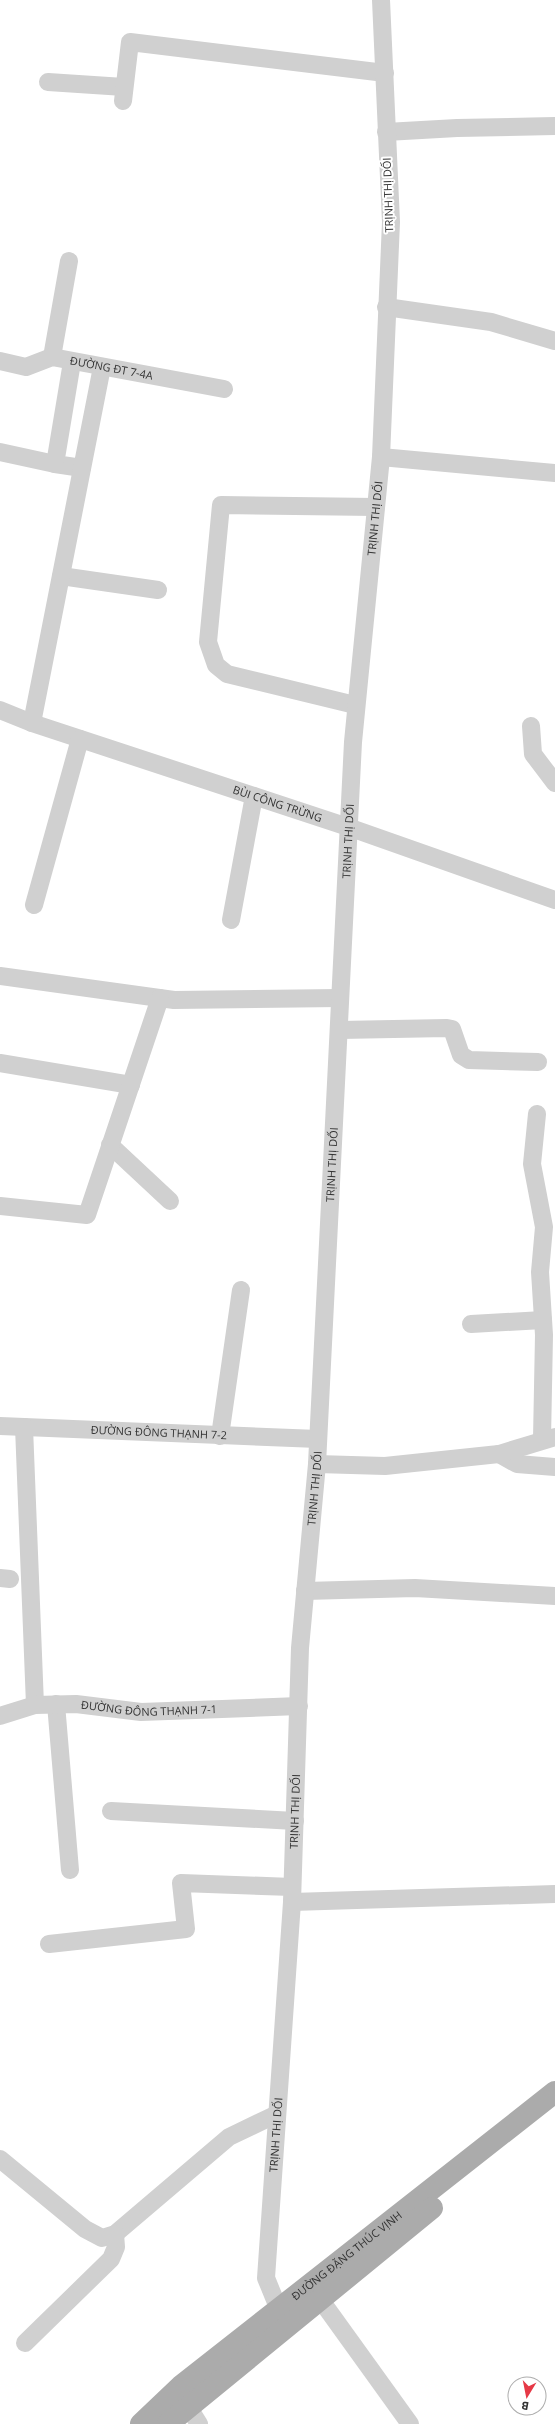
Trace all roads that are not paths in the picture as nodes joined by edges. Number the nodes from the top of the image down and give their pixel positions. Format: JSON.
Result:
{"nodes":[{"id":1,"x":381,"y":0,"type":"edge"},
{"id":2,"x":385,"y":73,"type":"junction"},
{"id":3,"x":48,"y":82,"type":"dead end"},
{"id":4,"x":555,"y":126,"type":"edge"},
{"id":5,"x":386,"y":132,"type":"junction"},
{"id":6,"x":69,"y":261,"type":"dead end"},
{"id":7,"x":386,"y":307,"type":"junction"},
{"id":8,"x":555,"y":340,"type":"edge"},
{"id":9,"x":52,"y":357,"type":"junction"},
{"id":10,"x":0,"y":362,"type":"edge"},
{"id":11,"x":72,"y":362,"type":"junction"},
{"id":12,"x":102,"y":367,"type":"junction"},
{"id":13,"x":224,"y":389,"type":"dead end"},
{"id":14,"x":0,"y":452,"type":"edge"},
{"id":15,"x":381,"y":457,"type":"junction"},
{"id":16,"x":55,"y":464,"type":"junction"},
{"id":17,"x":82,"y":468,"type":"junction"},
{"id":18,"x":555,"y":473,"type":"edge"},
{"id":19,"x":376,"y":507,"type":"junction"},
{"id":20,"x":61,"y":576,"type":"junction"},
{"id":21,"x":158,"y":590,"type":"dead end"},
{"id":22,"x":355,"y":705,"type":"junction"},
{"id":23,"x":0,"y":710,"type":"edge"},
{"id":24,"x":32,"y":723,"type":"junction"},
{"id":25,"x":531,"y":726,"type":"dead end"},
{"id":26,"x":80,"y":739,"type":"junction"},
{"id":27,"x":555,"y":783,"type":"edge"},
{"id":28,"x":254,"y":796,"type":"junction"},
{"id":29,"x":348,"y":827,"type":"junction"},
{"id":30,"x":555,"y":900,"type":"edge"},
{"id":31,"x":34,"y":905,"type":"dead end"},
{"id":32,"x":231,"y":920,"type":"dead end"},
{"id":33,"x":0,"y":976,"type":"edge"},
{"id":34,"x":160,"y":998,"type":"junction"},
{"id":35,"x":340,"y":998,"type":"junction"},
{"id":36,"x":340,"y":1030,"type":"junction"},
{"id":37,"x":538,"y":1062,"type":"dead end"},
{"id":38,"x":0,"y":1063,"type":"edge"},
{"id":39,"x":131,"y":1085,"type":"junction"},
{"id":40,"x":537,"y":1114,"type":"dead end"},
{"id":41,"x":110,"y":1145,"type":"junction"},
{"id":42,"x":170,"y":1201,"type":"dead end"},
{"id":43,"x":0,"y":1206,"type":"edge"},
{"id":44,"x":548,"y":1253,"type":"edge"},
{"id":45,"x":242,"y":1290,"type":"dead end"},
{"id":46,"x":548,"y":1293,"type":"edge"},
{"id":47,"x":543,"y":1320,"type":"junction"},
{"id":48,"x":471,"y":1324,"type":"dead end"},
{"id":49,"x":0,"y":1426,"type":"edge"},
{"id":50,"x":24,"y":1427,"type":"junction"},
{"id":51,"x":220,"y":1436,"type":"junction"},
{"id":52,"x":548,"y":1438,"type":"edge"},
{"id":53,"x":318,"y":1439,"type":"junction"},
{"id":54,"x":499,"y":1454,"type":"junction"},
{"id":55,"x":316,"y":1464,"type":"junction"},
{"id":56,"x":555,"y":1467,"type":"edge"},
{"id":57,"x":305,"y":1591,"type":"junction"},
{"id":58,"x":555,"y":1596,"type":"edge"},
{"id":59,"x":56,"y":1704,"type":"junction"},
{"id":60,"x":35,"y":1705,"type":"junction"},
{"id":61,"x":299,"y":1706,"type":"junction"},
{"id":62,"x":0,"y":1716,"type":"edge"},
{"id":63,"x":110,"y":1811,"type":"dead end"},
{"id":64,"x":295,"y":1821,"type":"junction"},
{"id":65,"x":70,"y":1870,"type":"dead end"},
{"id":66,"x":292,"y":1894,"type":"junction"},
{"id":67,"x":555,"y":1894,"type":"edge"},
{"id":68,"x":49,"y":1944,"type":"dead end"},
{"id":69,"x":555,"y":2092,"type":"edge"},
{"id":70,"x":555,"y":2110,"type":"edge"},
{"id":71,"x":277,"y":2114,"type":"junction"},
{"id":72,"x":0,"y":2159,"type":"edge"},
{"id":73,"x":115,"y":2234,"type":"junction"},
{"id":74,"x":320,"y":2299,"type":"junction"},
{"id":75,"x":282,"y":2317,"type":"junction"},
{"id":76,"x":25,"y":2343,"type":"dead end"},
{"id":77,"x":194,"y":2416,"type":"edge"},
{"id":78,"x":141,"y":2424,"type":"edge"},
{"id":79,"x":168,"y":2424,"type":"edge"},
{"id":80,"x":410,"y":2424,"type":"edge"}],
"edges":[{"from":1,"to":2,"type":"street","name":"TRỊNH THỊ DỐI"},
{"from":2,"to":3,"type":"street"},
{"from":2,"to":5,"type":"street","name":"TRỊNH THỊ DỐI"},
{"from":4,"to":5,"type":"street"},
{"from":5,"to":7,"type":"street","name":"TRỊNH THỊ DỐI"},
{"from":6,"to":9,"type":"street"},
{"from":7,"to":8,"type":"street"},
{"from":7,"to":15,"type":"street","name":"TRỊNH THỊ DỐI"},
{"from":9,"to":10,"type":"street"},
{"from":9,"to":11,"type":"street","name":"ĐƯỜNG ĐT 7-4A"},
{"from":11,"to":12,"type":"street","name":"ĐƯỜNG ĐT 7-4A"},
{"from":11,"to":16,"type":"street"},
{"from":12,"to":13,"type":"street","name":"ĐƯỜNG ĐT 7-4A"},
{"from":12,"to":17,"type":"street"},
{"from":14,"to":16,"type":"street"},
{"from":15,"to":18,"type":"street"},
{"from":15,"to":19,"type":"street","name":"TRỊNH THỊ DỐI"},
{"from":16,"to":17,"type":"street"},
{"from":17,"to":20,"type":"street"},
{"from":19,"to":22,"type":"street","name":"TRỊNH THỊ DỐI"},
{"from":19,"to":22,"type":"street"},
{"from":20,"to":21,"type":"street"},
{"from":20,"to":24,"type":"street"},
{"from":22,"to":29,"type":"street","name":"TRỊNH THỊ DỐI"},
{"from":23,"to":24,"type":"street","name":"BÙI CÔNG TRỪNG"},
{"from":24,"to":26,"type":"street","name":"BÙI CÔNG TRỪNG"},
{"from":25,"to":27,"type":"street"},
{"from":26,"to":28,"type":"street","name":"BÙI CÔNG TRỪNG"},
{"from":26,"to":31,"type":"street"},
{"from":28,"to":29,"type":"street","name":"BÙI CÔNG TRỪNG"},
{"from":28,"to":32,"type":"street"},
{"from":29,"to":30,"type":"street","name":"BÙI CÔNG TRỪNG"},
{"from":29,"to":35,"type":"street","name":"TRỊNH THỊ DỐI"},
{"from":33,"to":34,"type":"street"},
{"from":34,"to":35,"type":"street"},
{"from":34,"to":39,"type":"street"},
{"from":35,"to":36,"type":"street","name":"TRỊNH THỊ DỐI"},
{"from":36,"to":37,"type":"street"},
{"from":36,"to":53,"type":"street","name":"TRỊNH THỊ DỐI"},
{"from":38,"to":39,"type":"street"},
{"from":39,"to":41,"type":"street"},
{"from":40,"to":44,"type":"street"},
{"from":41,"to":42,"type":"street"},
{"from":41,"to":43,"type":"street"},
{"from":44,"to":46,"type":"street"},
{"from":45,"to":51,"type":"street"},
{"from":46,"to":47,"type":"street"},
{"from":47,"to":48,"type":"street"},
{"from":47,"to":52,"type":"street"},
{"from":49,"to":50,"type":"street","name":"ĐƯỜNG ĐÔNG THẠNH 7-2"},
{"from":50,"to":51,"type":"street","name":"ĐƯỜNG ĐÔNG THẠNH 7-2"},
{"from":50,"to":60,"type":"street"},
{"from":51,"to":53,"type":"street","name":"ĐƯỜNG ĐÔNG THẠNH 7-2"},
{"from":52,"to":54,"type":"street"},
{"from":53,"to":55,"type":"street","name":"TRỊNH THỊ DỐI"},
{"from":54,"to":55,"type":"street"},
{"from":54,"to":56,"type":"street"},
{"from":55,"to":57,"type":"street","name":"TRỊNH THỊ DỐI"},
{"from":57,"to":58,"type":"street"},
{"from":57,"to":61,"type":"street","name":"TRỊNH THỊ DỐI"},
{"from":59,"to":60,"type":"street","name":"ĐƯỜNG ĐÔNG THẠNH 7-1"},
{"from":59,"to":61,"type":"street","name":"ĐƯỜNG ĐÔNG THẠNH 7-1"},
{"from":59,"to":65,"type":"street"},
{"from":60,"to":62,"type":"street","name":"ĐƯỜNG ĐÔNG THẠNH 7-1"},
{"from":61,"to":64,"type":"street","name":"TRỊNH THỊ DỐI"},
{"from":63,"to":64,"type":"street"},
{"from":64,"to":66,"type":"street","name":"TRỊNH THỊ DỐI"},
{"from":66,"to":67,"type":"street"},
{"from":66,"to":68,"type":"street"},
{"from":66,"to":71,"type":"street","name":"TRỊNH THỊ DỐI"},
{"from":69,"to":75,"type":"main road","name":"ĐƯỜNG ĐẶNG THÚC VỊNH"},
{"from":70,"to":74,"type":"main road","name":"ĐƯỜNG ĐẶNG THÚC VỊNH"},
{"from":71,"to":73,"type":"street"},
{"from":71,"to":75,"type":"street","name":"TRỊNH THỊ DỐI"},
{"from":72,"to":73,"type":"street"},
{"from":73,"to":76,"type":"street"},
{"from":74,"to":75,"type":"main road","name":"ĐƯỜNG ĐẶNG THÚC VỊNH"},
{"from":74,"to":80,"type":"street"},
{"from":75,"to":77,"type":"main road","name":"ĐƯỜNG ĐẶNG THÚC VỊNH"},
{"from":75,"to":78,"type":"main road","name":"ĐƯỜNG ĐẶNG THÚC VỊNH"},
{"from":77,"to":79,"type":"main road","name":"ĐƯỜNG ĐẶNG THÚC VỊNH"}]}
